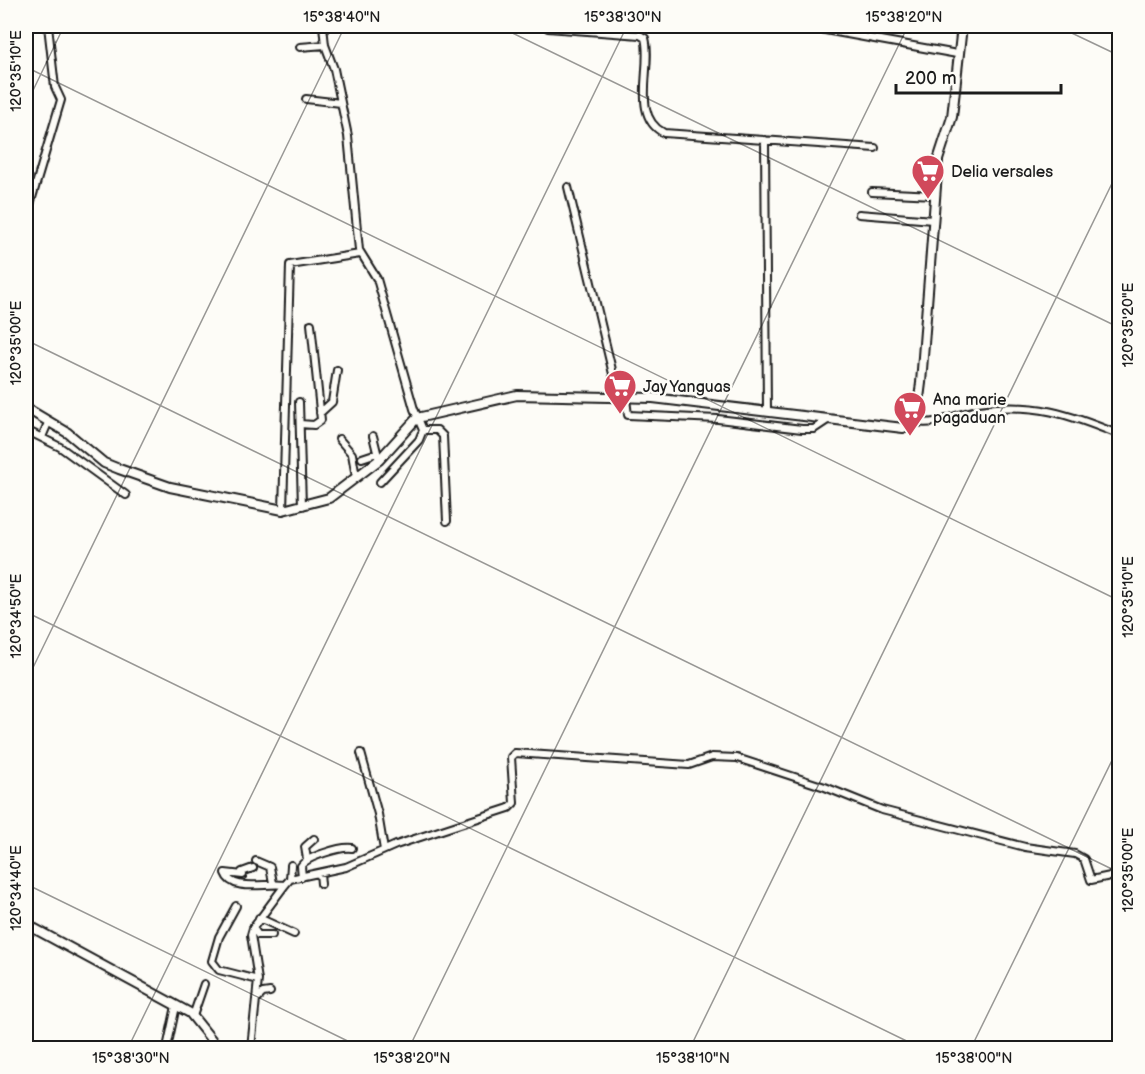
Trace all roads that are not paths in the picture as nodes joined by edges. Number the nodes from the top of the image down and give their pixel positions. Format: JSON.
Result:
{"nodes":[{"id":1,"x":48,"y":26,"type":"edge"},
{"id":2,"x":323,"y":26,"type":"edge"},
{"id":3,"x":627,"y":26,"type":"edge"},
{"id":4,"x":803,"y":26,"type":"edge"},
{"id":5,"x":962,"y":26,"type":"edge"},
{"id":6,"x":548,"y":28,"type":"dead end"},
{"id":7,"x":629,"y":34,"type":"junction"},
{"id":8,"x":326,"y":45,"type":"junction"},
{"id":9,"x":300,"y":47,"type":"dead end"},
{"id":10,"x":957,"y":54,"type":"junction"},
{"id":11,"x":306,"y":99,"type":"dead end"},
{"id":12,"x":341,"y":103,"type":"junction"},
{"id":13,"x":765,"y":140,"type":"junction"},
{"id":14,"x":875,"y":148,"type":"dead end"},
{"id":15,"x":568,"y":187,"type":"dead end"},
{"id":16,"x":872,"y":192,"type":"dead end"},
{"id":17,"x":935,"y":195,"type":"junction"},
{"id":18,"x":859,"y":214,"type":"dead end"},
{"id":19,"x":26,"y":218,"type":"edge"},
{"id":20,"x":933,"y":220,"type":"junction"},
{"id":21,"x":360,"y":254,"type":"junction"},
{"id":22,"x":311,"y":324,"type":"dead end"},
{"id":23,"x":337,"y":370,"type":"dead end"},
{"id":24,"x":623,"y":399,"type":"junction"},
{"id":25,"x":299,"y":402,"type":"dead end"},
{"id":26,"x":26,"y":408,"type":"edge"},
{"id":27,"x":767,"y":410,"type":"junction"},
{"id":28,"x":320,"y":413,"type":"junction"},
{"id":29,"x":417,"y":418,"type":"junction"},
{"id":30,"x":829,"y":419,"type":"junction"},
{"id":31,"x":916,"y":422,"type":"junction"},
{"id":32,"x":48,"y":424,"type":"junction"},
{"id":33,"x":300,"y":424,"type":"junction"},
{"id":34,"x":26,"y":430,"type":"edge"},
{"id":35,"x":423,"y":430,"type":"junction"},
{"id":36,"x":1119,"y":435,"type":"edge"},
{"id":37,"x":42,"y":436,"type":"junction"},
{"id":38,"x":373,"y":436,"type":"dead end"},
{"id":39,"x":339,"y":439,"type":"dead end"},
{"id":40,"x":378,"y":457,"type":"junction"},
{"id":41,"x":362,"y":458,"type":"dead end"},
{"id":42,"x":356,"y":477,"type":"junction"},
{"id":43,"x":380,"y":482,"type":"dead end"},
{"id":44,"x":126,"y":495,"type":"dead end"},
{"id":45,"x":302,"y":506,"type":"junction"},
{"id":46,"x":283,"y":510,"type":"junction"},
{"id":47,"x":447,"y":521,"type":"dead end"},
{"id":48,"x":361,"y":753,"type":"dead end"},
{"id":49,"x":314,"y":839,"type":"dead end"},
{"id":50,"x":352,"y":848,"type":"dead end"},
{"id":51,"x":384,"y":850,"type":"junction"},
{"id":52,"x":307,"y":860,"type":"junction"},
{"id":53,"x":291,"y":865,"type":"dead end"},
{"id":54,"x":242,"y":872,"type":"junction"},
{"id":55,"x":320,"y":873,"type":"junction"},
{"id":56,"x":1119,"y":874,"type":"edge"},
{"id":57,"x":302,"y":877,"type":"junction"},
{"id":58,"x":290,"y":879,"type":"junction"},
{"id":59,"x":273,"y":883,"type":"junction"},
{"id":60,"x":321,"y":884,"type":"dead end"},
{"id":61,"x":245,"y":885,"type":"junction"},
{"id":62,"x":285,"y":885,"type":"junction"},
{"id":63,"x":236,"y":906,"type":"dead end"},
{"id":64,"x":259,"y":918,"type":"junction"},
{"id":65,"x":26,"y":924,"type":"edge"},
{"id":66,"x":253,"y":927,"type":"junction"},
{"id":67,"x":294,"y":934,"type":"dead end"},
{"id":68,"x":272,"y":935,"type":"dead end"},
{"id":69,"x":258,"y":980,"type":"junction"},
{"id":70,"x":204,"y":984,"type":"dead end"},
{"id":71,"x":270,"y":992,"type":"dead end"},
{"id":72,"x":256,"y":1000,"type":"junction"},
{"id":73,"x":176,"y":1005,"type":"junction"},
{"id":74,"x":193,"y":1016,"type":"junction"},
{"id":75,"x":167,"y":1048,"type":"edge"},
{"id":76,"x":218,"y":1048,"type":"edge"},
{"id":77,"x":251,"y":1048,"type":"edge"}],
"edges":[{"from":1,"to":19,"type":"street"},
{"from":2,"to":8,"type":"street"},
{"from":3,"to":7,"type":"street"},
{"from":4,"to":10,"type":"street"},
{"from":5,"to":10,"type":"street"},
{"from":6,"to":7,"type":"street"},
{"from":7,"to":13,"type":"street"},
{"from":8,"to":9,"type":"street"},
{"from":8,"to":12,"type":"street"},
{"from":10,"to":17,"type":"street"},
{"from":11,"to":12,"type":"street"},
{"from":12,"to":21,"type":"street"},
{"from":13,"to":14,"type":"street"},
{"from":13,"to":27,"type":"street"},
{"from":15,"to":24,"type":"street"},
{"from":16,"to":17,"type":"street"},
{"from":17,"to":20,"type":"street"},
{"from":18,"to":20,"type":"street"},
{"from":20,"to":31,"type":"street"},
{"from":21,"to":29,"type":"street"},
{"from":21,"to":46,"type":"street"},
{"from":22,"to":28,"type":"street"},
{"from":23,"to":28,"type":"street"},
{"from":24,"to":27,"type":"street"},
{"from":24,"to":29,"type":"street"},
{"from":24,"to":30,"type":"street"},
{"from":25,"to":33,"type":"street"},
{"from":26,"to":32,"type":"street"},
{"from":27,"to":30,"type":"street"},
{"from":28,"to":33,"type":"street"},
{"from":29,"to":35,"type":"street"},
{"from":29,"to":40,"type":"street"},
{"from":30,"to":31,"type":"street"},
{"from":31,"to":36,"type":"street"},
{"from":32,"to":37,"type":"street"},
{"from":32,"to":46,"type":"street"},
{"from":33,"to":45,"type":"street"},
{"from":34,"to":37,"type":"street"},
{"from":35,"to":43,"type":"street"},
{"from":35,"to":47,"type":"street"},
{"from":37,"to":44,"type":"street"},
{"from":38,"to":40,"type":"street"},
{"from":39,"to":42,"type":"street"},
{"from":40,"to":41,"type":"street"},
{"from":40,"to":42,"type":"street"},
{"from":42,"to":45,"type":"street"},
{"from":45,"to":46,"type":"street"},
{"from":48,"to":51,"type":"street"},
{"from":49,"to":52,"type":"street"},
{"from":50,"to":52,"type":"street"},
{"from":51,"to":55,"type":"street"},
{"from":51,"to":56,"type":"street"},
{"from":52,"to":57,"type":"street"},
{"from":53,"to":58,"type":"street"},
{"from":54,"to":59,"type":"street"},
{"from":54,"to":61,"type":"street"},
{"from":54,"to":61,"type":"street"},
{"from":55,"to":57,"type":"street"},
{"from":55,"to":60,"type":"street"},
{"from":57,"to":58,"type":"street"},
{"from":58,"to":62,"type":"street"},
{"from":59,"to":61,"type":"street"},
{"from":59,"to":62,"type":"street"},
{"from":62,"to":64,"type":"street"},
{"from":63,"to":69,"type":"street"},
{"from":64,"to":66,"type":"street"},
{"from":64,"to":67,"type":"street"},
{"from":65,"to":73,"type":"street"},
{"from":66,"to":68,"type":"street"},
{"from":66,"to":69,"type":"street"},
{"from":69,"to":72,"type":"street"},
{"from":70,"to":74,"type":"street"},
{"from":71,"to":72,"type":"street"},
{"from":72,"to":77,"type":"street"},
{"from":73,"to":74,"type":"street"},
{"from":73,"to":75,"type":"street"},
{"from":74,"to":76,"type":"street"}]}
